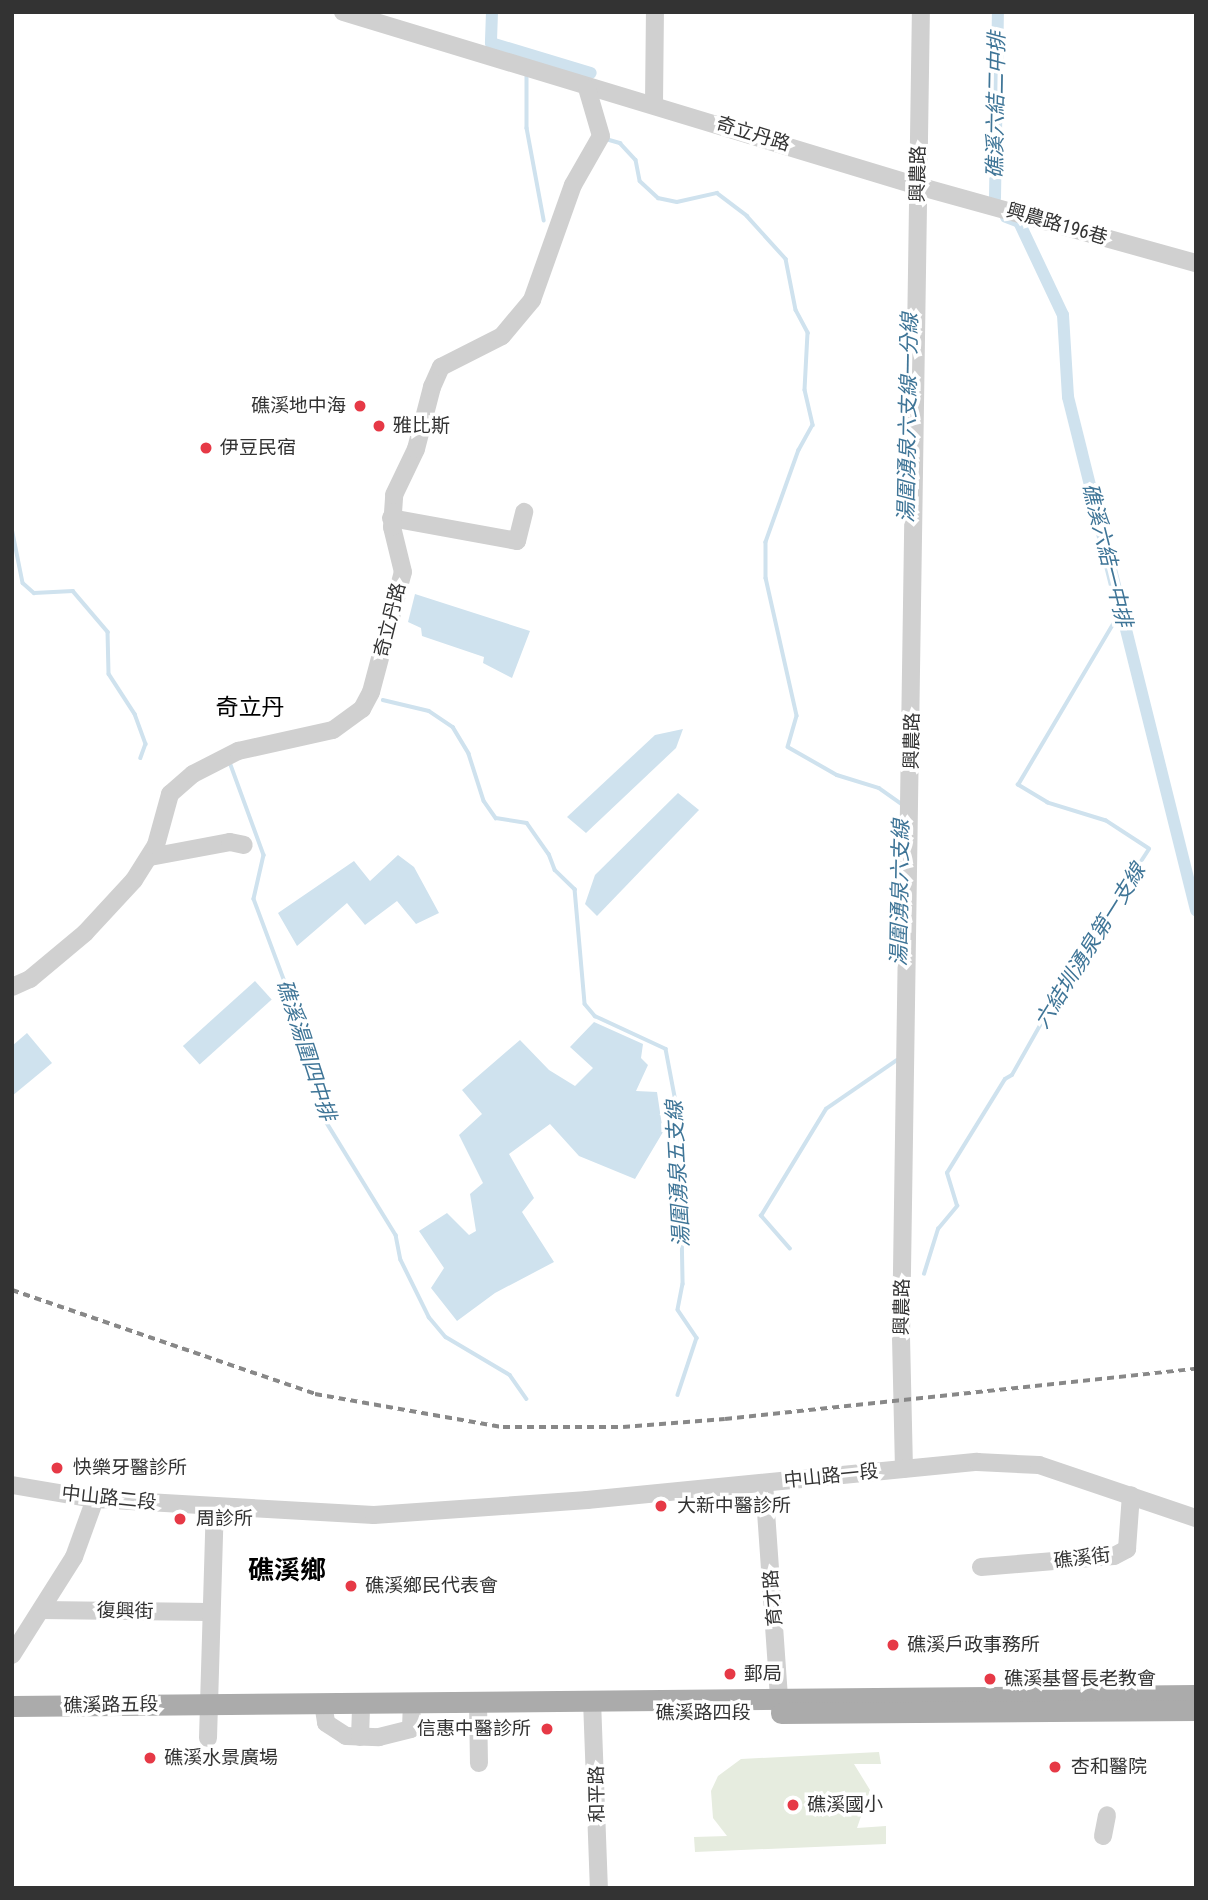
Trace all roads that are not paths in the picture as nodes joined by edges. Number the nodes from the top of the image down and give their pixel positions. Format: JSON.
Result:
{"nodes":[{"id":1,"x":343,"y":12,"type":"edge"},
{"id":2,"x":655,"y":12,"type":"edge"},
{"id":3,"x":921,"y":12,"type":"edge"},
{"id":4,"x":587,"y":88,"type":"junction"},
{"id":5,"x":654,"y":103,"type":"junction"},
{"id":6,"x":918,"y":186,"type":"junction"},
{"id":7,"x":1196,"y":263,"type":"edge"},
{"id":8,"x":524,"y":512,"type":"dead end"},
{"id":9,"x":391,"y":518,"type":"junction"},
{"id":10,"x":244,"y":845,"type":"dead end"},
{"id":11,"x":150,"y":858,"type":"junction"},
{"id":12,"x":12,"y":987,"type":"edge"},
{"id":13,"x":904,"y":1469,"type":"junction"},
{"id":14,"x":764,"y":1483,"type":"junction"},
{"id":15,"x":12,"y":1485,"type":"edge"},
{"id":16,"x":1131,"y":1495,"type":"junction"},
{"id":17,"x":95,"y":1499,"type":"junction"},
{"id":18,"x":215,"y":1508,"type":"junction"},
{"id":19,"x":374,"y":1515,"type":"joint"},
{"id":20,"x":1196,"y":1518,"type":"edge"},
{"id":21,"x":981,"y":1567,"type":"dead end"},
{"id":22,"x":41,"y":1610,"type":"junction"},
{"id":23,"x":209,"y":1612,"type":"junction"},
{"id":24,"x":12,"y":1655,"type":"edge"},
{"id":25,"x":1196,"y":1695,"type":"edge"},
{"id":26,"x":12,"y":1706,"type":"edge"},
{"id":27,"x":780,"y":1706,"type":"junction"},
{"id":28,"x":594,"y":1707,"type":"junction"},
{"id":29,"x":412,"y":1708,"type":"junction"},
{"id":30,"x":478,"y":1708,"type":"junction"},
{"id":31,"x":210,"y":1709,"type":"junction"},
{"id":32,"x":323,"y":1709,"type":"junction"},
{"id":33,"x":361,"y":1709,"type":"junction"},
{"id":34,"x":1196,"y":1710,"type":"edge"},
{"id":35,"x":12,"y":1716,"type":"edge"},
{"id":36,"x":360,"y":1737,"type":"junction"},
{"id":37,"x":208,"y":1738,"type":"dead end"},
{"id":38,"x":479,"y":1763,"type":"dead end"},
{"id":39,"x":1107,"y":1815,"type":"dead end"},
{"id":40,"x":1103,"y":1836,"type":"dead end"},
{"id":41,"x":599,"y":1888,"type":"edge"}],
"edges":[{"from":1,"to":4,"type":"street","name":"奇立丹路"},
{"from":2,"to":5,"type":"street"},
{"from":3,"to":6,"type":"street","name":"興農路"},
{"from":4,"to":5,"type":"street","name":"奇立丹路"},
{"from":4,"to":9,"type":"street","name":"奇立丹路"},
{"from":5,"to":6,"type":"street","name":"奇立丹路"},
{"from":6,"to":7,"type":"street","name":"興農路196巷"},
{"from":6,"to":13,"type":"street","name":"興農路"},
{"from":8,"to":9,"type":"street"},
{"from":9,"to":11,"type":"street","name":"奇立丹路"},
{"from":10,"to":11,"type":"street"},
{"from":11,"to":12,"type":"street","name":"奇立丹路"},
{"from":13,"to":14,"type":"street","name":"中山路一段"},
{"from":13,"to":16,"type":"street","name":"中山路一段"},
{"from":14,"to":19,"type":"street","name":"中山路一段"},
{"from":14,"to":27,"type":"street","name":"育才路"},
{"from":15,"to":17,"type":"street","name":"中山路二段"},
{"from":16,"to":20,"type":"street","name":"中山路一段"},
{"from":16,"to":21,"type":"street","name":"礁溪街"},
{"from":17,"to":18,"type":"street","name":"中山路二段"},
{"from":17,"to":22,"type":"street"},
{"from":18,"to":19,"type":"street","name":"中山路二段"},
{"from":18,"to":23,"type":"street"},
{"from":22,"to":23,"type":"street","name":"復興街"},
{"from":22,"to":24,"type":"street"},
{"from":23,"to":31,"type":"street"},
{"from":25,"to":27,"type":"main road","name":"礁溪路四段"},
{"from":26,"to":31,"type":"main road","name":"礁溪路五段"},
{"from":27,"to":28,"type":"main road","name":"礁溪路四段"},
{"from":27,"to":34,"type":"main road","name":"礁溪路四段"},
{"from":28,"to":30,"type":"main road","name":"礁溪路四段"},
{"from":28,"to":41,"type":"street","name":"和平路"},
{"from":29,"to":30,"type":"main road","name":"礁溪路四段"},
{"from":29,"to":33,"type":"main road","name":"礁溪路四段"},
{"from":29,"to":36,"type":"street"},
{"from":30,"to":38,"type":"street"},
{"from":31,"to":32,"type":"main road","name":"礁溪路四段"},
{"from":31,"to":35,"type":"main road","name":"礁溪路五段"},
{"from":31,"to":37,"type":"street"},
{"from":32,"to":33,"type":"main road","name":"礁溪路四段"},
{"from":32,"to":36,"type":"street"},
{"from":33,"to":36,"type":"street"},
{"from":39,"to":40,"type":"street"}]}
